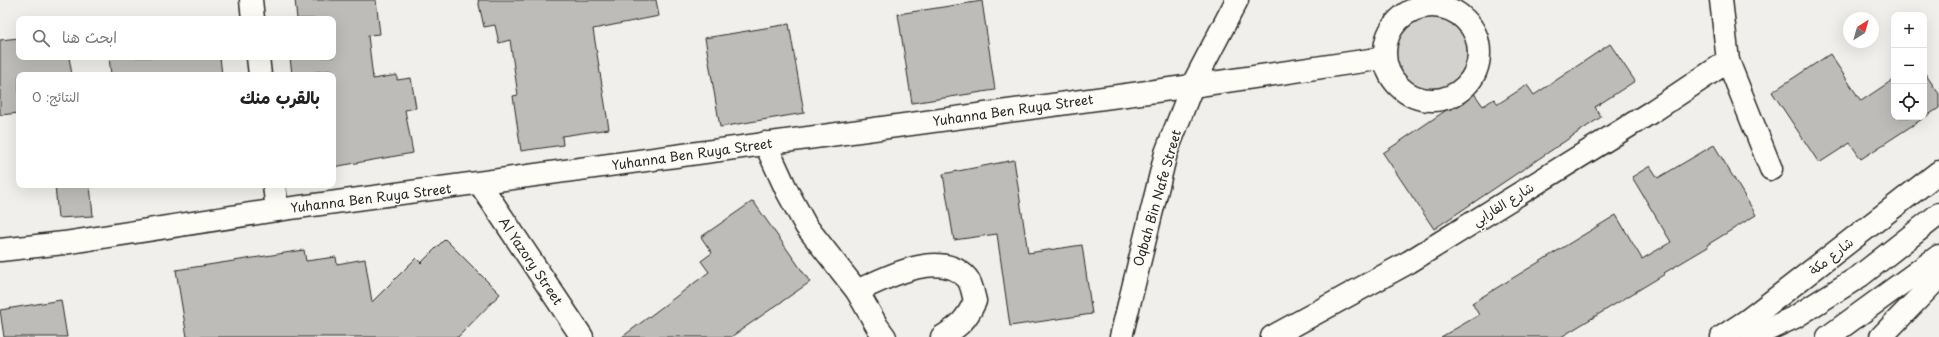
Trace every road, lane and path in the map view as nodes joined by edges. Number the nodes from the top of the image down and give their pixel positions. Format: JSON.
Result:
{"nodes":[{"id":1,"x":251,"y":0,"type":"edge"},
{"id":2,"x":1238,"y":0,"type":"edge"},
{"id":3,"x":1721,"y":0,"type":"edge"},
{"id":4,"x":253,"y":16,"type":"edge"},
{"id":5,"x":1384,"y":58,"type":"junction"},
{"id":6,"x":258,"y":60,"type":"edge"},
{"id":7,"x":1728,"y":61,"type":"junction"},
{"id":8,"x":260,"y":72,"type":"edge"},
{"id":9,"x":1192,"y":86,"type":"junction"},
{"id":10,"x":765,"y":143,"type":"junction"},
{"id":11,"x":1771,"y":169,"type":"dead end"},
{"id":12,"x":1939,"y":172,"type":"edge"},
{"id":13,"x":480,"y":184,"type":"junction"},
{"id":14,"x":274,"y":188,"type":"edge"},
{"id":15,"x":277,"y":210,"type":"junction"},
{"id":16,"x":1939,"y":214,"type":"edge"},
{"id":17,"x":0,"y":250,"type":"edge"},
{"id":18,"x":1939,"y":256,"type":"edge"},
{"id":19,"x":1939,"y":277,"type":"edge"},
{"id":20,"x":856,"y":291,"type":"junction"},
{"id":21,"x":582,"y":337,"type":"edge"},
{"id":22,"x":885,"y":337,"type":"edge"},
{"id":23,"x":942,"y":337,"type":"edge"},
{"id":24,"x":1121,"y":337,"type":"edge"},
{"id":25,"x":1272,"y":337,"type":"edge"},
{"id":26,"x":1722,"y":337,"type":"edge"},
{"id":27,"x":1752,"y":337,"type":"edge"},
{"id":28,"x":1828,"y":337,"type":"edge"},
{"id":29,"x":1881,"y":337,"type":"edge"}],
"edges":[{"from":1,"to":4,"type":"main road"},
{"from":2,"to":9,"type":"main road","name":"Oqbah Bin Nafe Street"},
{"from":3,"to":7,"type":"main road"},
{"from":5,"to":5,"type":"main road"},
{"from":5,"to":9,"type":"main road","name":"Yuhanna Ben Ruya Street"},
{"from":6,"to":8,"type":"main road"},
{"from":7,"to":11,"type":"main road"},
{"from":7,"to":25,"type":"main road","name":"شارع الفارابي"},
{"from":9,"to":10,"type":"main road","name":"Yuhanna Ben Ruya Street"},
{"from":9,"to":24,"type":"main road","name":"Oqbah Bin Nafe Street"},
{"from":10,"to":13,"type":"main road","name":"Yuhanna Ben Ruya Street"},
{"from":10,"to":20,"type":"main road"},
{"from":12,"to":26,"type":"main road","name":"شارع مكة"},
{"from":13,"to":15,"type":"main road","name":"Yuhanna Ben Ruya Street"},
{"from":13,"to":21,"type":"main road","name":"Al Yazory Street"},
{"from":14,"to":15,"type":"main road"},
{"from":15,"to":17,"type":"main road","name":"Yuhanna Ben Ruya Street"},
{"from":16,"to":27,"type":"main road"},
{"from":18,"to":28,"type":"main road"},
{"from":19,"to":29,"type":"main road"},
{"from":20,"to":22,"type":"main road"},
{"from":20,"to":23,"type":"main road"}]}
